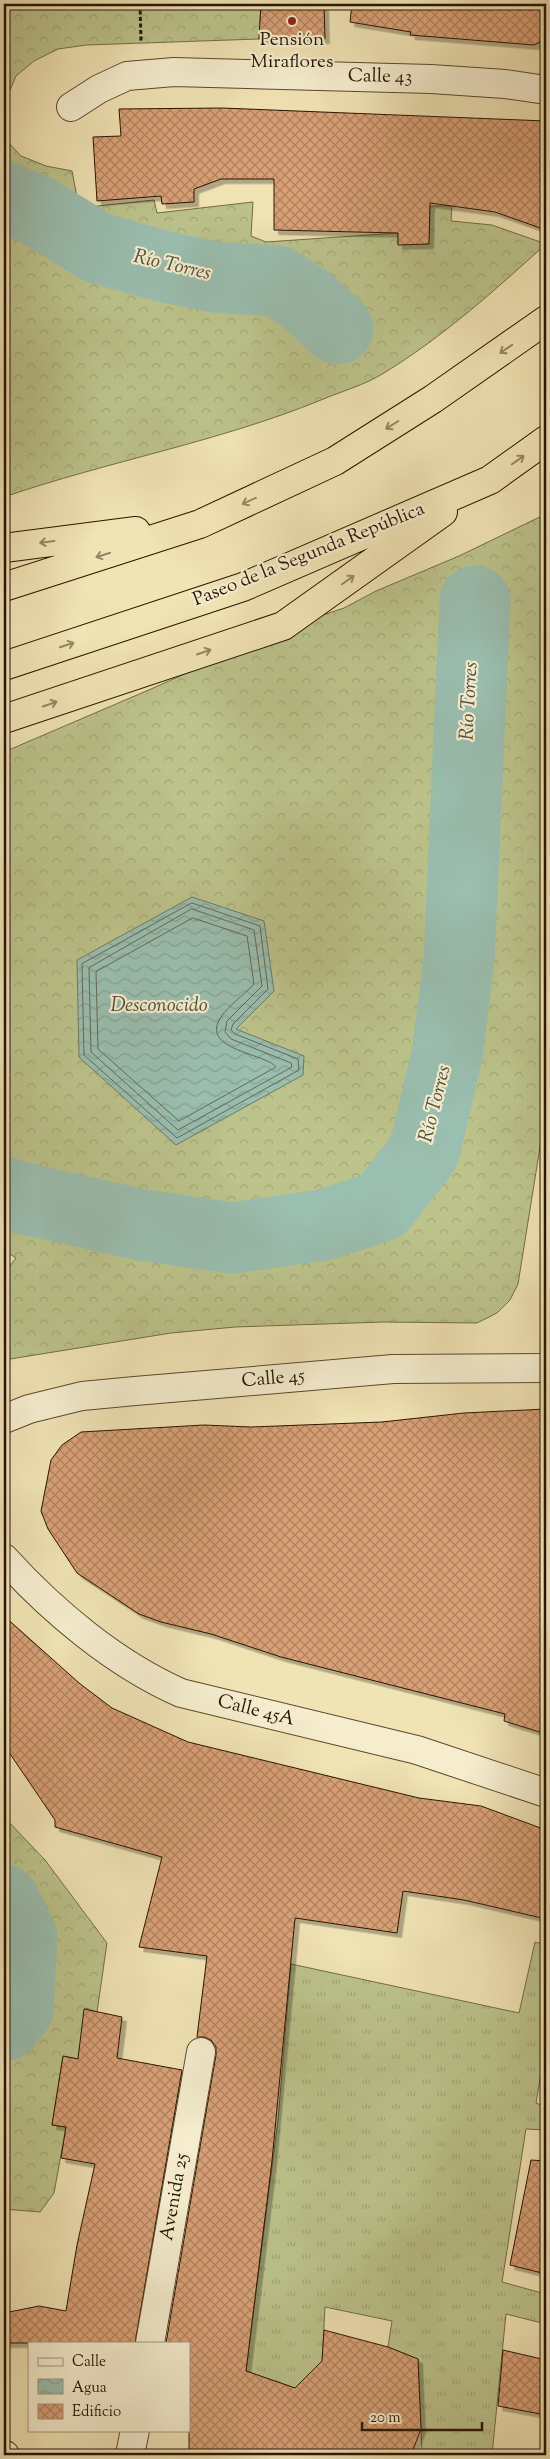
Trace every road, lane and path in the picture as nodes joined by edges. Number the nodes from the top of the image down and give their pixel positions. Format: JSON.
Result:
{"nodes":[{"id":1,"x":140,"y":4,"type":"edge"},
{"id":2,"x":141,"y":44,"type":"dead end"},
{"id":3,"x":546,"y":90,"type":"edge"},
{"id":4,"x":72,"y":107,"type":"dead end"},
{"id":5,"x":546,"y":320,"type":"edge"},
{"id":6,"x":546,"y":440,"type":"edge"},
{"id":7,"x":490,"y":480,"type":"junction"},
{"id":8,"x":200,"y":524,"type":"junction"},
{"id":9,"x":4,"y":548,"type":"edge"},
{"id":10,"x":4,"y":587,"type":"edge"},
{"id":11,"x":4,"y":666,"type":"edge"},
{"id":12,"x":4,"y":719,"type":"edge"},
{"id":13,"x":546,"y":1368,"type":"edge"},
{"id":14,"x":4,"y":1419,"type":"edge"},
{"id":15,"x":4,"y":1558,"type":"edge"},
{"id":16,"x":546,"y":1793,"type":"edge"},
{"id":17,"x":201,"y":2052,"type":"dead end"},
{"id":18,"x":150,"y":2342,"type":"edge"},
{"id":19,"x":135,"y":2432,"type":"edge"},
{"id":20,"x":130,"y":2455,"type":"edge"}],
"edges":[{"from":1,"to":2,"type":"path"},
{"from":3,"to":4,"type":"street","name":"Calle 43"},
{"from":5,"to":8,"type":"highway","one_way":true},
{"from":7,"to":6,"type":"highway","name":"Paseo de la Segunda República","one_way":true},
{"from":11,"to":7,"type":"highway","name":"Paseo de la Segunda República","one_way":true},
{"from":12,"to":7,"type":"highway","one_way":true},
{"from":8,"to":9,"type":"highway","one_way":true},
{"from":8,"to":10,"type":"highway","one_way":true},
{"from":13,"to":14,"type":"street","name":"Calle 45"},
{"from":15,"to":16,"type":"street","name":"Calle 45A"},
{"from":17,"to":18,"type":"street","name":"Avenida 25"},
{"from":19,"to":20,"type":"street"}]}
